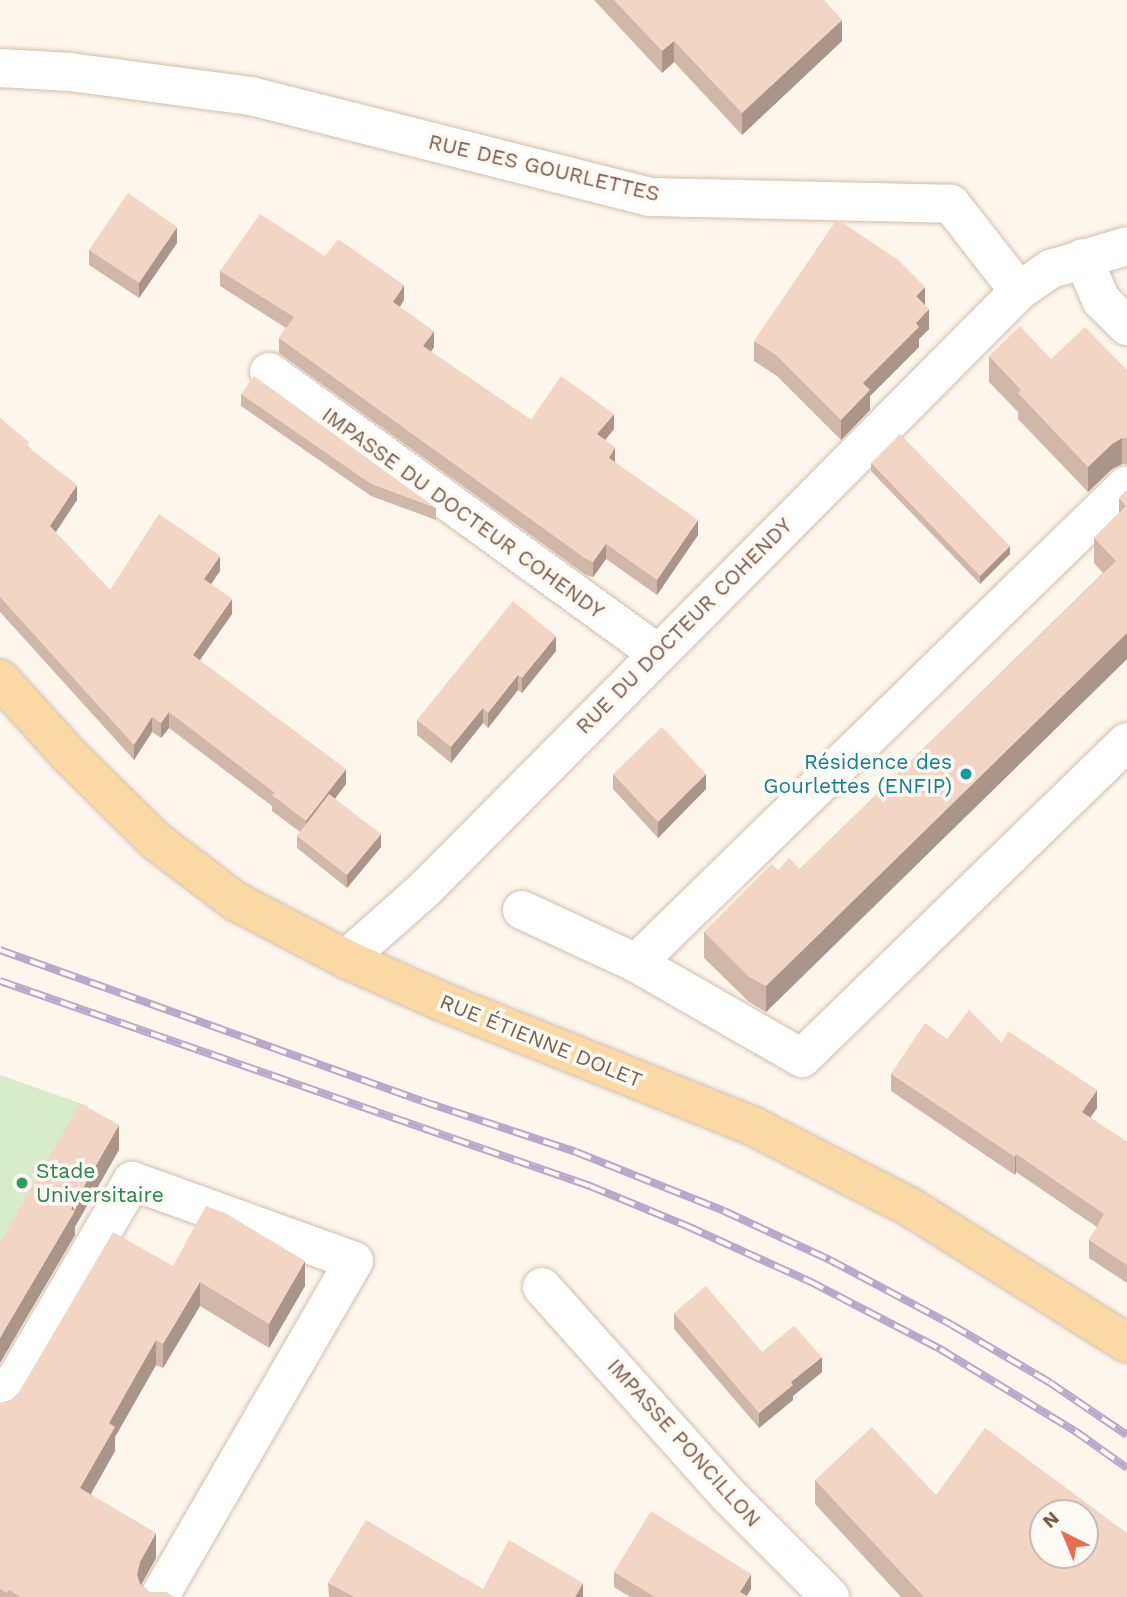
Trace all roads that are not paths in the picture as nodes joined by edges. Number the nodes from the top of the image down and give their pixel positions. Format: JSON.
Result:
{"nodes":[{"id":1,"x":0,"y":68,"type":"edge"},
{"id":2,"x":1127,"y":246,"type":"edge"},
{"id":3,"x":1083,"y":258,"type":"junction"},
{"id":4,"x":1019,"y":291,"type":"junction"},
{"id":5,"x":1127,"y":326,"type":"edge"},
{"id":6,"x":269,"y":372,"type":"dead end"},
{"id":7,"x":1127,"y":485,"type":"edge"},
{"id":8,"x":657,"y":653,"type":"junction"},
{"id":9,"x":0,"y":680,"type":"edge"},
{"id":10,"x":1127,"y":742,"type":"edge"},
{"id":11,"x":522,"y":911,"type":"dead end"},
{"id":12,"x":346,"y":959,"type":"junction"},
{"id":13,"x":636,"y":963,"type":"junction"},
{"id":14,"x":542,"y":1287,"type":"dead end"},
{"id":15,"x":1127,"y":1343,"type":"edge"},
{"id":16,"x":0,"y":1406,"type":"edge"},
{"id":17,"x":159,"y":1597,"type":"edge"},
{"id":18,"x":830,"y":1597,"type":"edge"}],
"edges":[{"from":1,"to":4,"type":"street","name":"RUE DES GOURLETTES"},
{"from":2,"to":3,"type":"street"},
{"from":3,"to":4,"type":"street"},
{"from":3,"to":5,"type":"street"},
{"from":4,"to":8,"type":"street","name":"RUE DU DOCTEUR COHENDY"},
{"from":6,"to":8,"type":"street","name":"IMPASSE DU DOCTEUR COHENDY"},
{"from":7,"to":13,"type":"street"},
{"from":8,"to":12,"type":"street","name":"RUE DU DOCTEUR COHENDY"},
{"from":9,"to":12,"type":"main road","name":"RUE ÉTIENNE DOLET"},
{"from":10,"to":13,"type":"street"},
{"from":11,"to":13,"type":"street"},
{"from":12,"to":15,"type":"main road","name":"RUE ÉTIENNE DOLET"},
{"from":14,"to":18,"type":"street","name":"IMPASSE PONCILLON"},
{"from":16,"to":17,"type":"street"}]}
